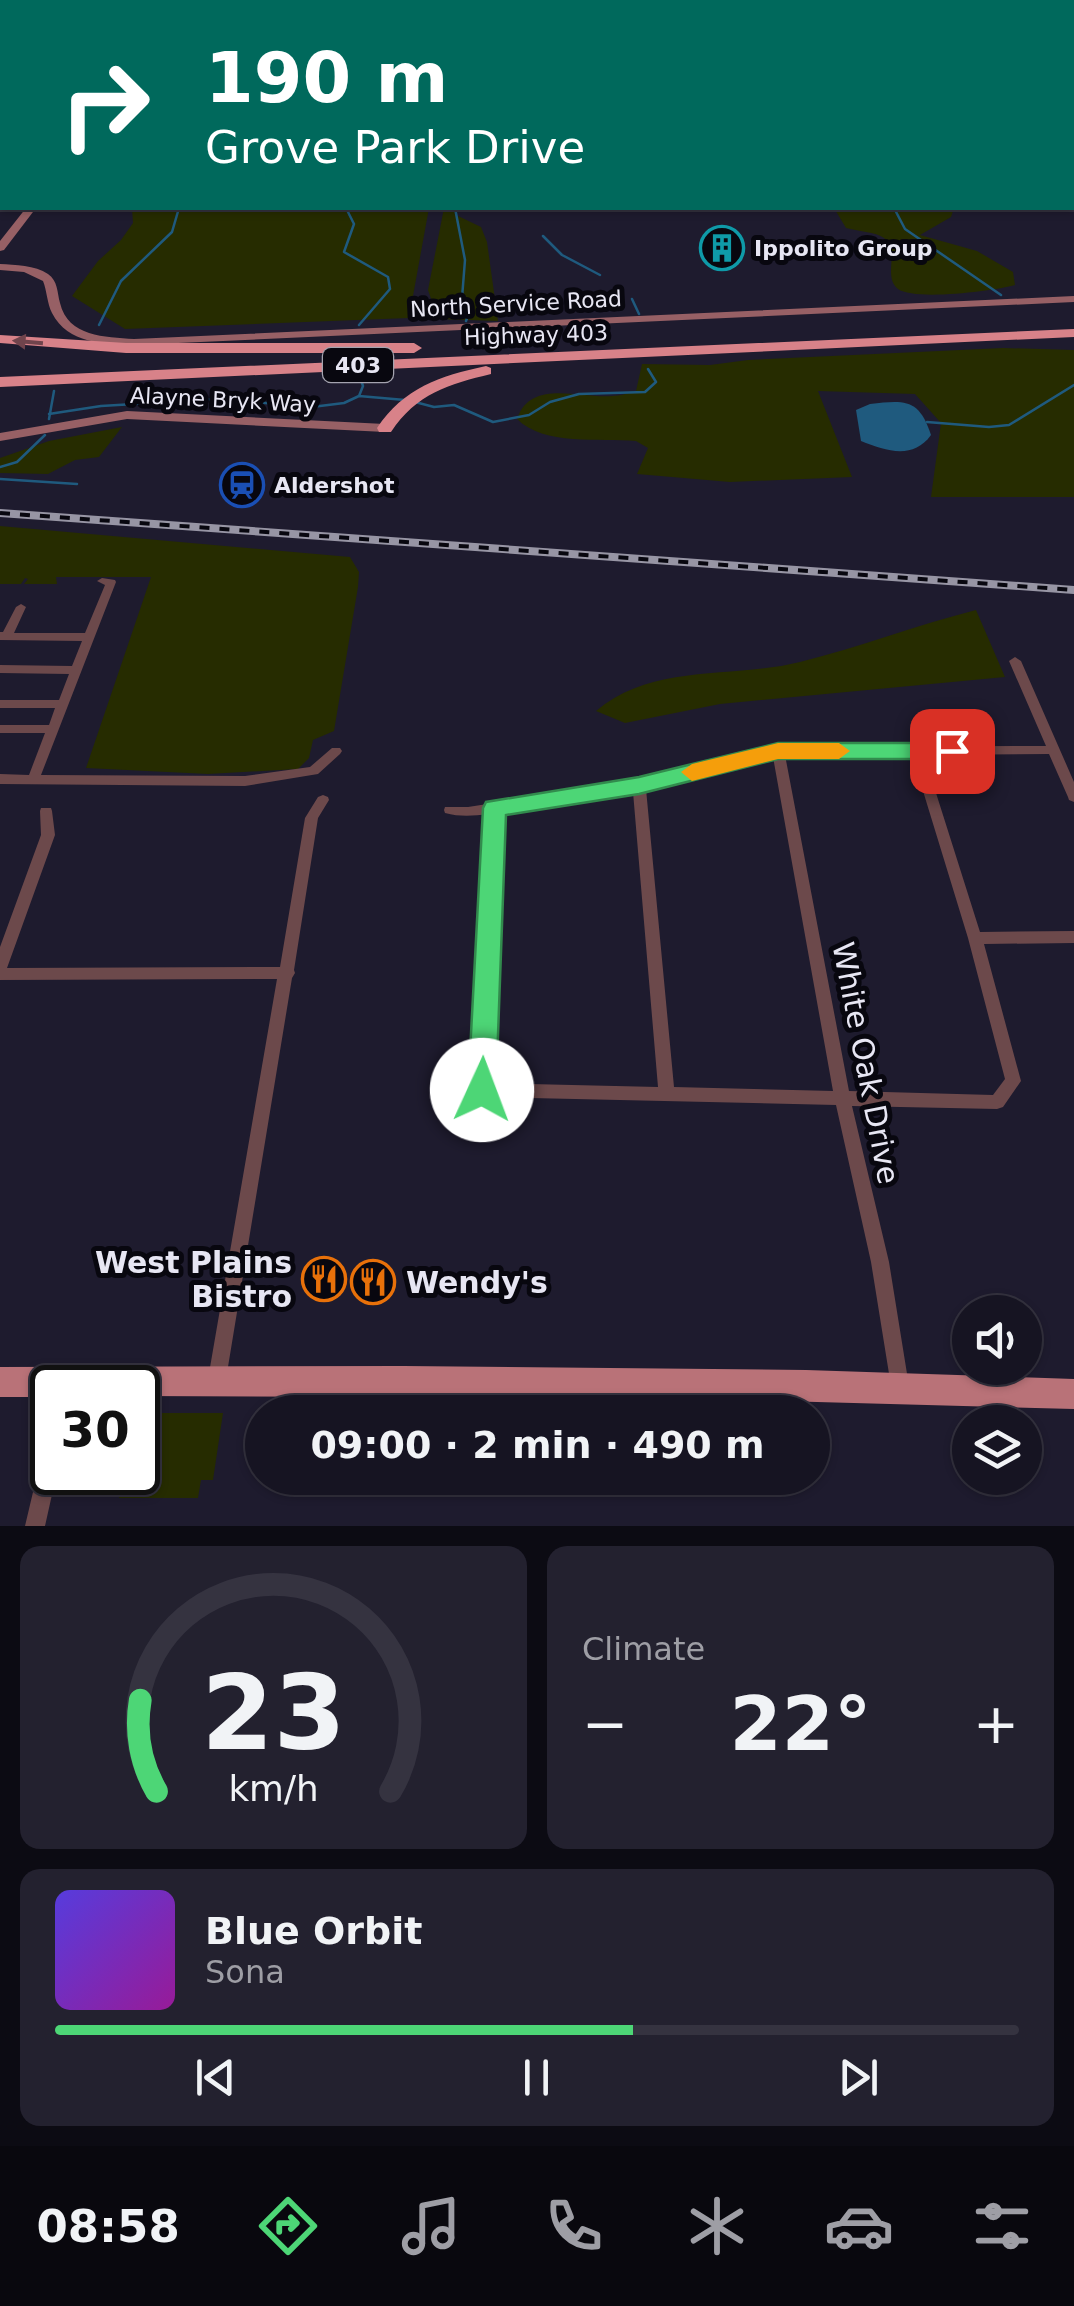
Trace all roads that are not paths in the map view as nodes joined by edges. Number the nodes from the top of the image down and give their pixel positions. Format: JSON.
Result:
{"nodes":[{"id":1,"x":29,"y":210,"type":"edge"},
{"id":2,"x":0,"y":248,"type":"edge"},
{"id":3,"x":0,"y":266,"type":"edge"},
{"id":4,"x":1074,"y":298,"type":"edge"},
{"id":5,"x":1074,"y":320,"type":"edge"},
{"id":6,"x":1074,"y":333,"type":"edge"},
{"id":7,"x":0,"y":340,"type":"edge"},
{"id":8,"x":414,"y":348,"type":"junction"},
{"id":9,"x":716,"y":350,"type":"junction"},
{"id":10,"x":0,"y":368,"type":"edge"},
{"id":11,"x":0,"y":382,"type":"edge"},
{"id":12,"x":385,"y":428,"type":"joint"},
{"id":13,"x":0,"y":437,"type":"edge"},
{"id":14,"x":102,"y":581,"type":"dead end"},
{"id":15,"x":21,"y":607,"type":"dead end"},
{"id":16,"x":3,"y":636,"type":"edge"},
{"id":17,"x":89,"y":636,"type":"junction"},
{"id":18,"x":1015,"y":661,"type":"dead end"},
{"id":19,"x":0,"y":669,"type":"edge"},
{"id":20,"x":76,"y":670,"type":"junction"},
{"id":21,"x":0,"y":704,"type":"edge"},
{"id":22,"x":63,"y":704,"type":"junction"},
{"id":23,"x":0,"y":728,"type":"edge"},
{"id":24,"x":53,"y":729,"type":"junction"},
{"id":25,"x":1056,"y":750,"type":"junction"},
{"id":26,"x":336,"y":751,"type":"dead end"},
{"id":27,"x":778,"y":751,"type":"junction"},
{"id":28,"x":917,"y":751,"type":"junction"},
{"id":29,"x":0,"y":779,"type":"edge"},
{"id":30,"x":33,"y":780,"type":"junction"},
{"id":31,"x":639,"y":786,"type":"junction"},
{"id":32,"x":1074,"y":798,"type":"edge"},
{"id":33,"x":323,"y":800,"type":"dead end"},
{"id":34,"x":494,"y":808,"type":"junction"},
{"id":35,"x":46,"y":810,"type":"dead end"},
{"id":36,"x":450,"y":810,"type":"dead end"},
{"id":37,"x":1074,"y":937,"type":"edge"},
{"id":38,"x":976,"y":938,"type":"junction"},
{"id":39,"x":0,"y":970,"type":"edge"},
{"id":40,"x":288,"y":972,"type":"junction"},
{"id":41,"x":666,"y":1095,"type":"junction"},
{"id":42,"x":844,"y":1100,"type":"junction"},
{"id":43,"x":0,"y":1382,"type":"edge"},
{"id":44,"x":217,"y":1382,"type":"junction"},
{"id":45,"x":30,"y":1383,"type":"edge"},
{"id":46,"x":160,"y":1383,"type":"edge"},
{"id":47,"x":900,"y":1386,"type":"junction"},
{"id":48,"x":1074,"y":1394,"type":"edge"},
{"id":49,"x":42,"y":1495,"type":"edge"},
{"id":50,"x":35,"y":1526,"type":"edge"}],
"edges":[{"from":1,"to":2,"type":"street"},
{"from":3,"to":4,"type":"street","name":"North Service Road"},
{"from":5,"to":8,"type":"highway","name":"Highway 403","number":"403"},
{"from":6,"to":9,"type":"highway","name":"Highway 403","number":"403"},
{"from":8,"to":7,"type":"highway","one_way":true},
{"from":8,"to":10,"type":"highway","name":"Highway 403","number":"403"},
{"from":9,"to":11,"type":"highway","name":"Highway 403","number":"403"},
{"from":9,"to":12,"type":"highway"},
{"from":12,"to":13,"type":"street","name":"Alayne Bryk Way"},
{"from":14,"to":17,"type":"street"},
{"from":15,"to":16,"type":"street"},
{"from":16,"to":17,"type":"street"},
{"from":17,"to":20,"type":"street"},
{"from":18,"to":25,"type":"street"},
{"from":19,"to":20,"type":"street"},
{"from":20,"to":22,"type":"street"},
{"from":21,"to":22,"type":"street"},
{"from":22,"to":24,"type":"street"},
{"from":23,"to":24,"type":"street"},
{"from":24,"to":30,"type":"street"},
{"from":25,"to":28,"type":"street"},
{"from":25,"to":32,"type":"street"},
{"from":26,"to":30,"type":"street"},
{"from":27,"to":28,"type":"street"},
{"from":27,"to":31,"type":"street"},
{"from":27,"to":42,"type":"street","name":"White Oak Drive"},
{"from":28,"to":38,"type":"street"},
{"from":29,"to":30,"type":"street"},
{"from":31,"to":34,"type":"street"},
{"from":31,"to":41,"type":"street"},
{"from":33,"to":40,"type":"street"},
{"from":34,"to":36,"type":"street"},
{"from":34,"to":41,"type":"street"},
{"from":35,"to":39,"type":"street"},
{"from":37,"to":38,"type":"street"},
{"from":38,"to":42,"type":"street"},
{"from":39,"to":40,"type":"street"},
{"from":40,"to":44,"type":"street"},
{"from":41,"to":42,"type":"street"},
{"from":42,"to":47,"type":"street","name":"White Oak Drive"},
{"from":43,"to":45,"type":"main road"},
{"from":44,"to":46,"type":"main road"},
{"from":44,"to":47,"type":"main road"},
{"from":47,"to":48,"type":"main road"},
{"from":49,"to":50,"type":"street"}]}
